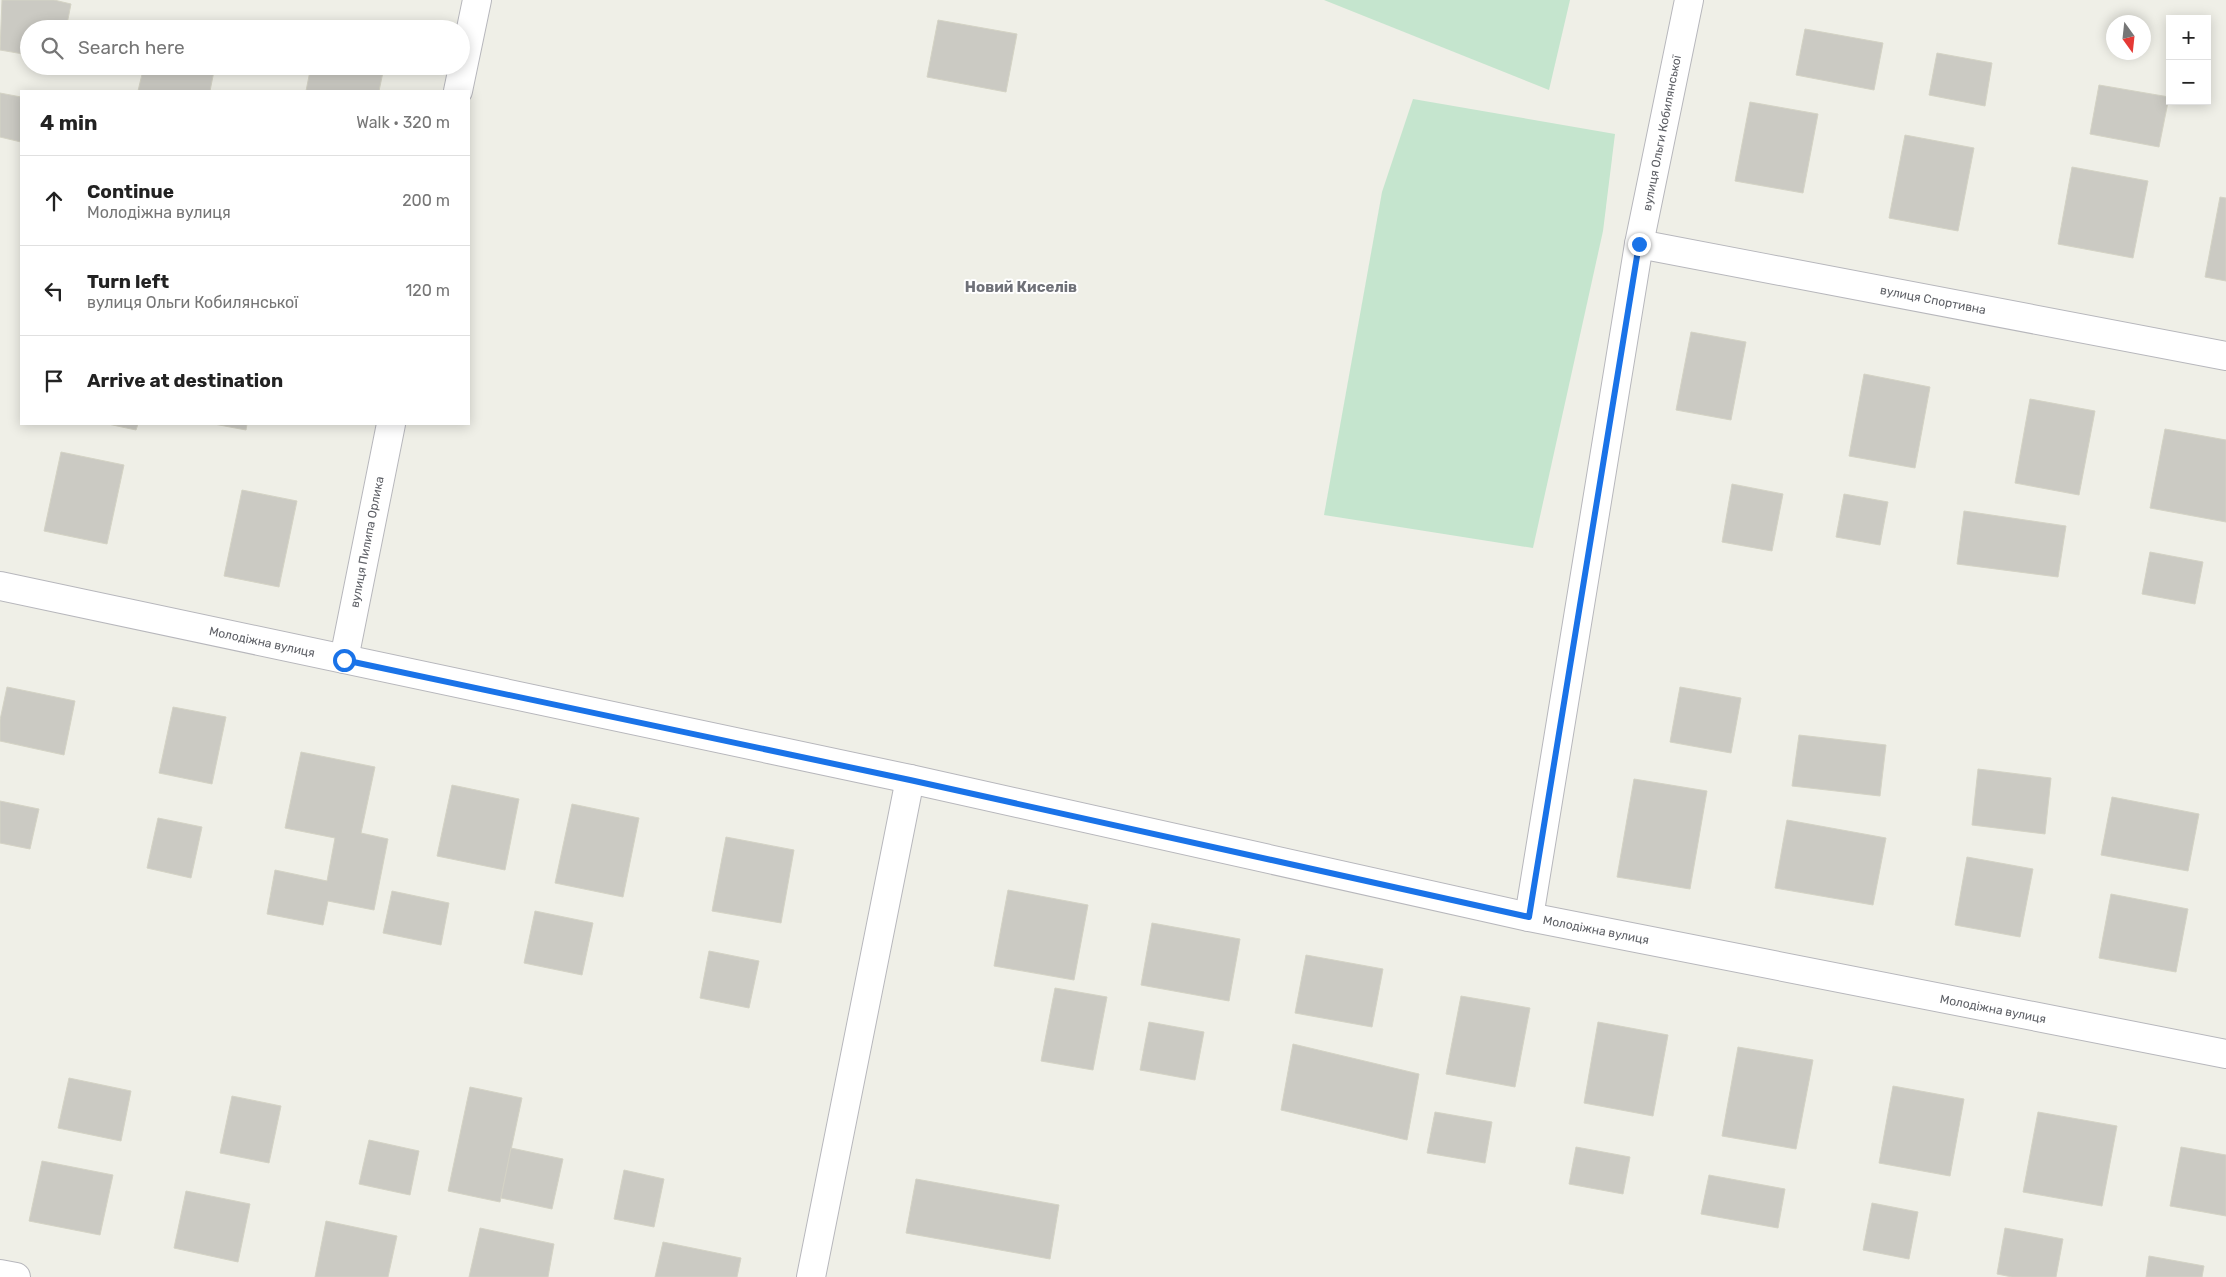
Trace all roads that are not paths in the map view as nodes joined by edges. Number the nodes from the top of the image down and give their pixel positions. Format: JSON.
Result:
{"nodes":[{"id":1,"x":476,"y":0,"type":"edge"},
{"id":2,"x":1689,"y":0,"type":"edge"},
{"id":3,"x":470,"y":30,"type":"edge"},
{"id":4,"x":461,"y":75,"type":"edge"},
{"id":5,"x":458,"y":90,"type":"edge"},
{"id":6,"x":1639,"y":244,"type":"junction"},
{"id":7,"x":2226,"y":356,"type":"edge"},
{"id":8,"x":391,"y":425,"type":"edge"},
{"id":9,"x":0,"y":586,"type":"edge"},
{"id":10,"x":344,"y":660,"type":"junction"},
{"id":11,"x":910,"y":780,"type":"junction"},
{"id":12,"x":1529,"y":917,"type":"junction"},
{"id":13,"x":2226,"y":1054,"type":"edge"},
{"id":14,"x":0,"y":1274,"type":"edge"},
{"id":15,"x":16,"y":1277,"type":"edge"},
{"id":16,"x":811,"y":1277,"type":"edge"}],
"edges":[{"from":1,"to":3,"type":"street"},
{"from":2,"to":6,"type":"street","name":"вулиця Ольги Кобилянської"},
{"from":4,"to":5,"type":"street"},
{"from":6,"to":7,"type":"street","name":"вулиця Спортивна"},
{"from":6,"to":12,"type":"street","name":"вулиця Ольги Кобилянської"},
{"from":8,"to":10,"type":"street","name":"вулиця Пилипа Орлика"},
{"from":9,"to":10,"type":"street","name":"Молодіжна вулиця"},
{"from":10,"to":11,"type":"street","name":"Молодіжна вулиця"},
{"from":11,"to":12,"type":"street","name":"Молодіжна вулиця"},
{"from":11,"to":16,"type":"street"},
{"from":12,"to":13,"type":"street","name":"Молодіжна вулиця"},
{"from":14,"to":15,"type":"street"}]}
